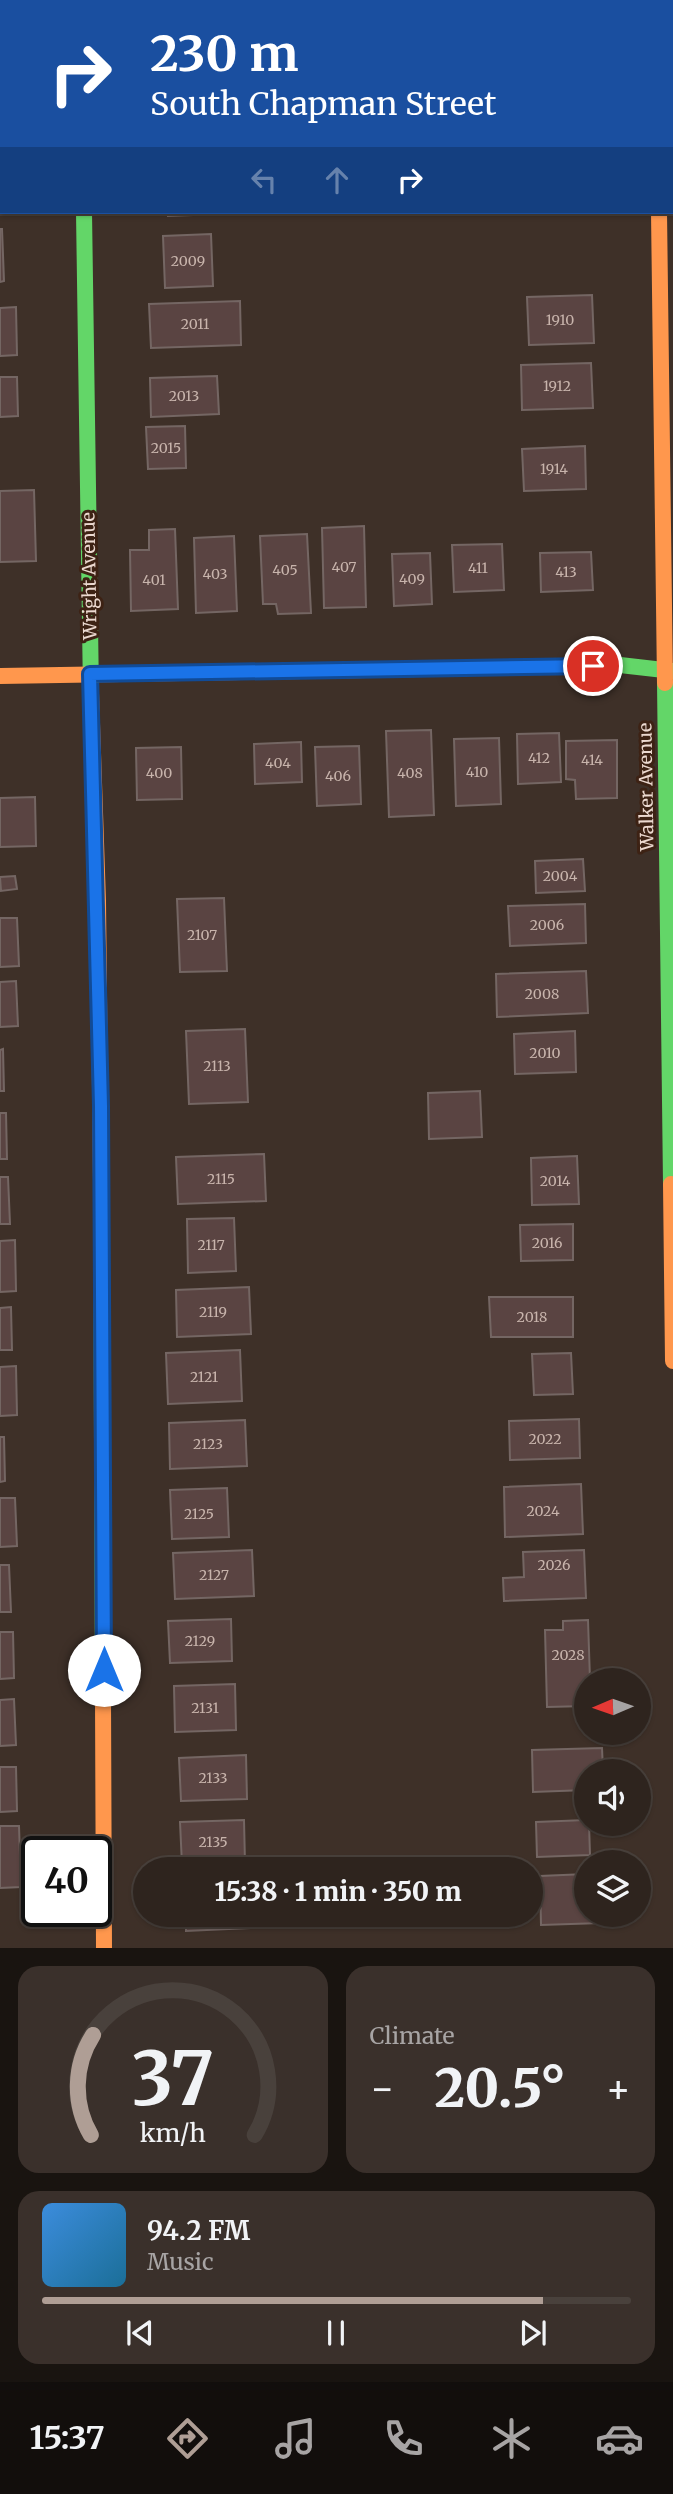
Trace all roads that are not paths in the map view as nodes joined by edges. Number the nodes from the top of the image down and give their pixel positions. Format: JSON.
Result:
{"nodes":[{"id":1,"x":84,"y":214,"type":"edge"},
{"id":2,"x":659,"y":214,"type":"edge"},
{"id":3,"x":668,"y":670,"type":"edge"},
{"id":4,"x":90,"y":674,"type":"junction"},
{"id":5,"x":0,"y":676,"type":"edge"},
{"id":6,"x":673,"y":1361,"type":"edge"},
{"id":7,"x":104,"y":1948,"type":"edge"}],
"edges":[{"from":1,"to":4,"type":"street","name":"Wright Avenue"},
{"from":2,"to":3,"type":"street","name":"Walker Avenue"},
{"from":3,"to":4,"type":"street"},
{"from":3,"to":6,"type":"street","name":"Walker Avenue"},
{"from":4,"to":5,"type":"street"},
{"from":4,"to":7,"type":"street","name":"Wright Avenue"}]}
